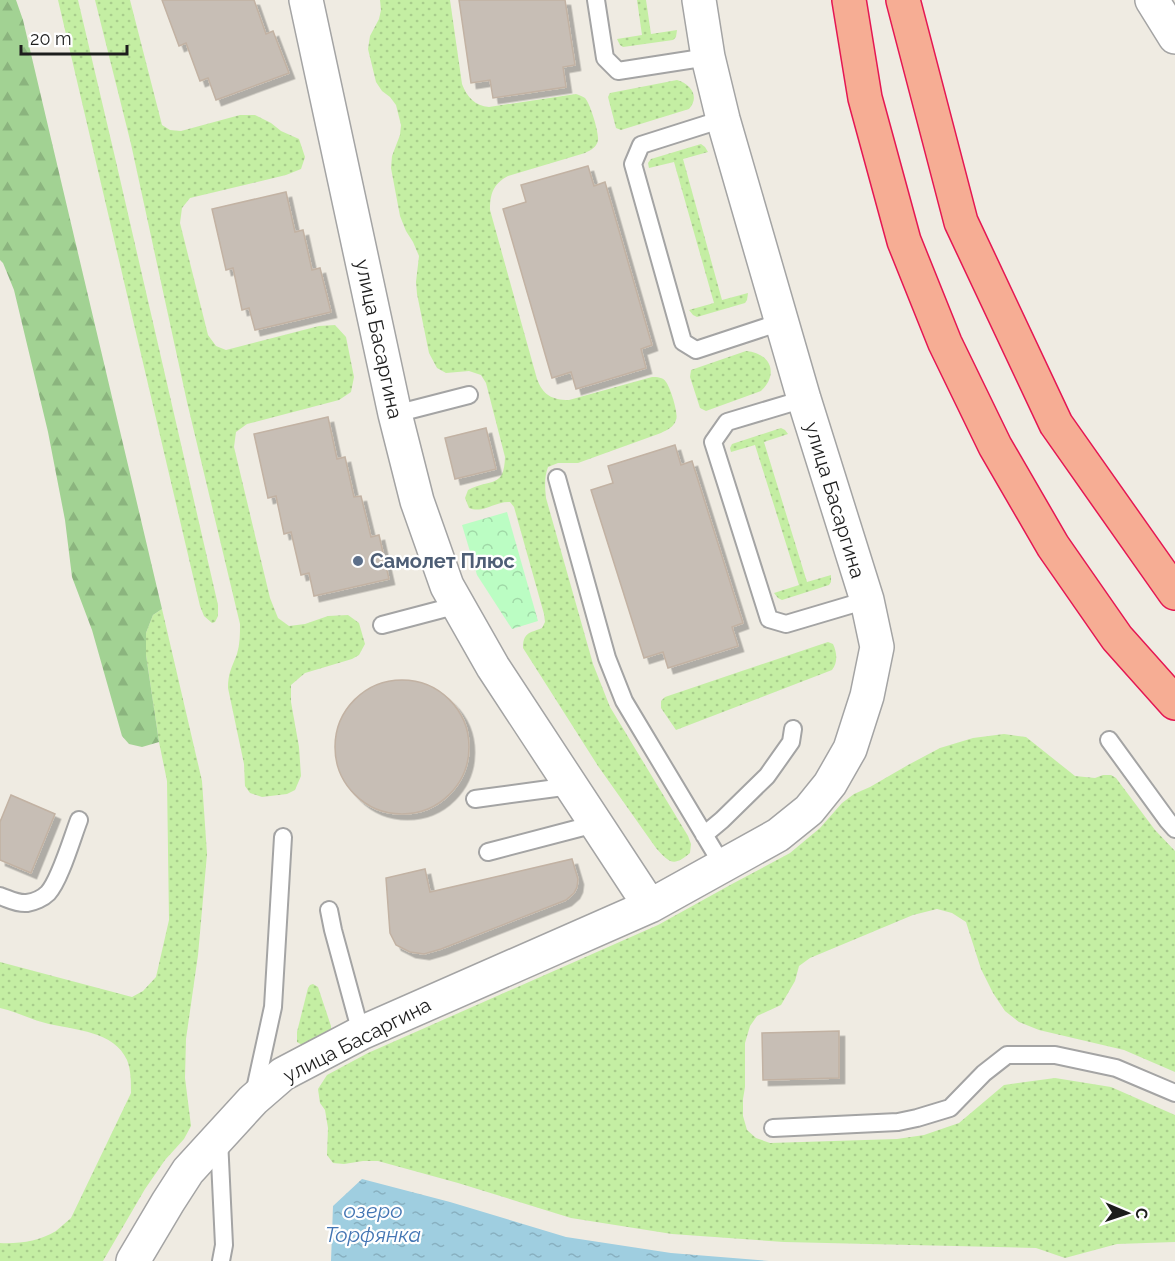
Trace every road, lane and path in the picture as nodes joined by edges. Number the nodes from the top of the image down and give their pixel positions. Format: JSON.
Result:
{"nodes":[{"id":1,"x":306,"y":0,"type":"edge"},
{"id":2,"x":596,"y":0,"type":"edge"},
{"id":3,"x":699,"y":0,"type":"edge"},
{"id":4,"x":849,"y":0,"type":"edge"},
{"id":5,"x":903,"y":0,"type":"edge"},
{"id":6,"x":1152,"y":0,"type":"edge"},
{"id":7,"x":1175,"y":37,"type":"edge"},
{"id":8,"x":708,"y":57,"type":"junction"},
{"id":9,"x":723,"y":119,"type":"junction"},
{"id":10,"x":781,"y":322,"type":"junction"},
{"id":11,"x":469,"y":395,"type":"dead end"},
{"id":12,"x":804,"y":399,"type":"junction"},
{"id":13,"x":395,"y":414,"type":"junction"},
{"id":14,"x":557,"y":478,"type":"dead end"},
{"id":15,"x":1175,"y":593,"type":"edge"},
{"id":16,"x":867,"y":600,"type":"junction"},
{"id":17,"x":458,"y":605,"type":"junction"},
{"id":18,"x":382,"y":624,"type":"dead end"},
{"id":19,"x":1175,"y":702,"type":"edge"},
{"id":20,"x":794,"y":729,"type":"dead end"},
{"id":21,"x":1109,"y":740,"type":"dead end"},
{"id":22,"x":571,"y":786,"type":"junction"},
{"id":23,"x":475,"y":799,"type":"dead end"},
{"id":24,"x":79,"y":820,"type":"dead end"},
{"id":25,"x":595,"y":824,"type":"junction"},
{"id":26,"x":1175,"y":829,"type":"edge"},
{"id":27,"x":704,"y":835,"type":"junction"},
{"id":28,"x":283,"y":837,"type":"dead end"},
{"id":29,"x":488,"y":852,"type":"dead end"},
{"id":30,"x":723,"y":866,"type":"junction"},
{"id":31,"x":0,"y":896,"type":"edge"},
{"id":32,"x":650,"y":906,"type":"junction"},
{"id":33,"x":329,"y":910,"type":"dead end"},
{"id":34,"x":361,"y":1033,"type":"junction"},
{"id":35,"x":1175,"y":1093,"type":"edge"},
{"id":36,"x":253,"y":1100,"type":"junction"},
{"id":37,"x":773,"y":1128,"type":"dead end"},
{"id":38,"x":219,"y":1137,"type":"junction"},
{"id":39,"x":133,"y":1261,"type":"edge"},
{"id":40,"x":221,"y":1261,"type":"edge"}],
"edges":[{"from":1,"to":13,"type":"street","name":"улица Басаргина"},
{"from":2,"to":8,"type":"lane"},
{"from":3,"to":8,"type":"street","name":"улица Басаргина"},
{"from":4,"to":19,"type":"highway"},
{"from":5,"to":15,"type":"highway"},
{"from":6,"to":7,"type":"street"},
{"from":8,"to":9,"type":"street","name":"улица Басаргина"},
{"from":9,"to":10,"type":"street","name":"улица Басаргина"},
{"from":9,"to":10,"type":"lane"},
{"from":10,"to":12,"type":"street","name":"улица Басаргина"},
{"from":11,"to":13,"type":"lane"},
{"from":12,"to":16,"type":"street","name":"улица Басаргина"},
{"from":12,"to":16,"type":"lane"},
{"from":13,"to":17,"type":"street","name":"улица Басаргина"},
{"from":14,"to":27,"type":"lane"},
{"from":16,"to":30,"type":"street","name":"улица Басаргина"},
{"from":17,"to":18,"type":"lane"},
{"from":17,"to":22,"type":"street","name":"улица Басаргина"},
{"from":20,"to":27,"type":"lane"},
{"from":21,"to":26,"type":"lane"},
{"from":22,"to":23,"type":"lane"},
{"from":22,"to":25,"type":"street","name":"улица Басаргина"},
{"from":24,"to":31,"type":"lane"},
{"from":25,"to":29,"type":"lane"},
{"from":25,"to":32,"type":"street","name":"улица Басаргина"},
{"from":27,"to":30,"type":"lane"},
{"from":28,"to":36,"type":"lane"},
{"from":30,"to":32,"type":"street","name":"улица Басаргина"},
{"from":32,"to":34,"type":"street","name":"улица Басаргина"},
{"from":33,"to":34,"type":"lane"},
{"from":34,"to":36,"type":"street","name":"улица Басаргина"},
{"from":35,"to":37,"type":"lane"},
{"from":36,"to":38,"type":"street","name":"улица Басаргина"},
{"from":38,"to":39,"type":"street","name":"улица Басаргина"},
{"from":38,"to":40,"type":"lane"}]}
